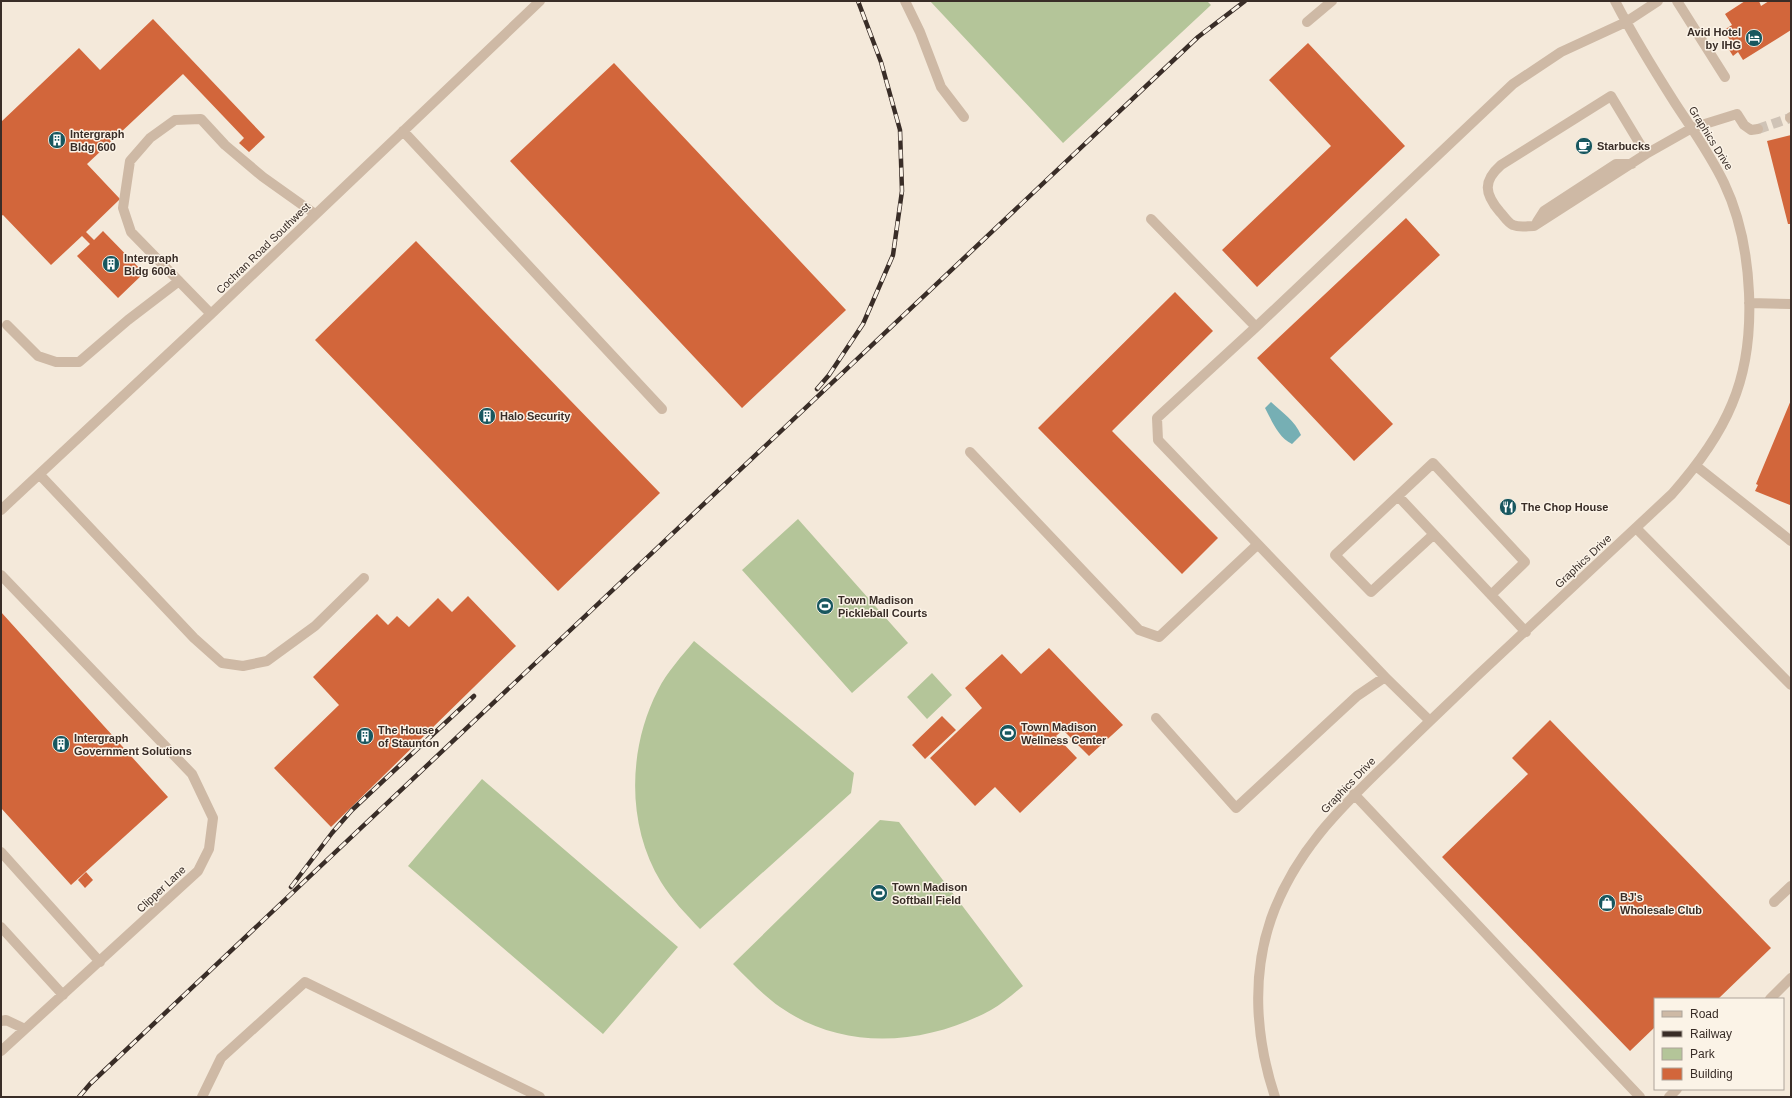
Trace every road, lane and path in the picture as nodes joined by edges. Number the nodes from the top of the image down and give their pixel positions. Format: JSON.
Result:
{"nodes":[{"id":1,"x":540,"y":1,"type":"edge"},
{"id":2,"x":905,"y":1,"type":"edge"},
{"id":3,"x":1332,"y":1,"type":"edge"},
{"id":4,"x":1615,"y":1,"type":"edge"},
{"id":5,"x":1658,"y":1,"type":"edge"},
{"id":6,"x":1677,"y":1,"type":"edge"},
{"id":7,"x":1307,"y":22,"type":"dead end"},
{"id":8,"x":1626,"y":22,"type":"junction"},
{"id":9,"x":1725,"y":77,"type":"dead end"},
{"id":10,"x":964,"y":117,"type":"dead end"},
{"id":11,"x":1692,"y":128,"type":"junction"},
{"id":12,"x":1758,"y":129,"type":"tunnel mouth"},
{"id":13,"x":403,"y":131,"type":"junction"},
{"id":14,"x":1646,"y":154,"type":"junction"},
{"id":15,"x":315,"y":214,"type":"junction"},
{"id":16,"x":1151,"y":219,"type":"dead end"},
{"id":17,"x":179,"y":281,"type":"junction"},
{"id":18,"x":1749,"y":303,"type":"junction"},
{"id":19,"x":1791,"y":304,"type":"edge"},
{"id":20,"x":211,"y":314,"type":"junction"},
{"id":21,"x":7,"y":325,"type":"dead end"},
{"id":22,"x":1256,"y":327,"type":"junction"},
{"id":23,"x":662,"y":409,"type":"dead end"},
{"id":24,"x":970,"y":452,"type":"dead end"},
{"id":25,"x":1696,"y":466,"type":"junction"},
{"id":26,"x":40,"y":475,"type":"junction"},
{"id":27,"x":1398,"y":496,"type":"junction"},
{"id":28,"x":1,"y":510,"type":"edge"},
{"id":29,"x":1636,"y":528,"type":"junction"},
{"id":30,"x":1433,"y":535,"type":"junction"},
{"id":31,"x":1791,"y":541,"type":"edge"},
{"id":32,"x":1256,"y":545,"type":"junction"},
{"id":33,"x":1,"y":575,"type":"edge"},
{"id":34,"x":364,"y":578,"type":"dead end"},
{"id":35,"x":1491,"y":595,"type":"junction"},
{"id":36,"x":1526,"y":632,"type":"junction"},
{"id":37,"x":1385,"y":677,"type":"junction"},
{"id":38,"x":1791,"y":685,"type":"edge"},
{"id":39,"x":1156,"y":718,"type":"dead end"},
{"id":40,"x":1430,"y":721,"type":"junction"},
{"id":41,"x":1354,"y":794,"type":"junction"},
{"id":42,"x":1,"y":852,"type":"edge"},
{"id":43,"x":1791,"y":886,"type":"edge"},
{"id":44,"x":1774,"y":902,"type":"dead end"},
{"id":45,"x":1,"y":927,"type":"edge"},
{"id":46,"x":100,"y":962,"type":"junction"},
{"id":47,"x":1791,"y":978,"type":"edge"},
{"id":48,"x":63,"y":995,"type":"junction"},
{"id":49,"x":1771,"y":998,"type":"edge"},
{"id":50,"x":1,"y":1021,"type":"edge"},
{"id":51,"x":25,"y":1029,"type":"junction"},
{"id":52,"x":1,"y":1051,"type":"edge"},
{"id":53,"x":202,"y":1097,"type":"edge"},
{"id":54,"x":540,"y":1097,"type":"edge"},
{"id":55,"x":1275,"y":1097,"type":"edge"},
{"id":56,"x":1640,"y":1097,"type":"edge"}],
"edges":[{"from":1,"to":13,"type":"street","name":"Cochran Road Southwest"},
{"from":2,"to":10,"type":"street"},
{"from":3,"to":7,"type":"street"},
{"from":4,"to":8,"type":"street","name":"Graphics Drive"},
{"from":5,"to":8,"type":"street"},
{"from":6,"to":9,"type":"street"},
{"from":8,"to":11,"type":"street","name":"Graphics Drive"},
{"from":8,"to":22,"type":"street"},
{"from":11,"to":12,"type":"street"},
{"from":11,"to":14,"type":"street"},
{"from":11,"to":18,"type":"street","name":"Graphics Drive"},
{"from":13,"to":15,"type":"street","name":"Cochran Road Southwest"},
{"from":13,"to":23,"type":"street"},
{"from":14,"to":14,"type":"street"},
{"from":15,"to":17,"type":"street"},
{"from":15,"to":20,"type":"street","name":"Cochran Road Southwest"},
{"from":16,"to":22,"type":"street"},
{"from":17,"to":20,"type":"street"},
{"from":17,"to":21,"type":"street"},
{"from":18,"to":19,"type":"street"},
{"from":18,"to":25,"type":"street","name":"Graphics Drive"},
{"from":20,"to":26,"type":"street","name":"Cochran Road Southwest"},
{"from":22,"to":32,"type":"street"},
{"from":24,"to":32,"type":"street"},
{"from":25,"to":29,"type":"street","name":"Graphics Drive"},
{"from":25,"to":31,"type":"street"},
{"from":26,"to":28,"type":"street","name":"Cochran Road Southwest"},
{"from":26,"to":34,"type":"street"},
{"from":27,"to":30,"type":"street"},
{"from":27,"to":30,"type":"street"},
{"from":27,"to":35,"type":"street"},
{"from":29,"to":36,"type":"street","name":"Graphics Drive"},
{"from":29,"to":38,"type":"street"},
{"from":30,"to":35,"type":"street"},
{"from":32,"to":37,"type":"street"},
{"from":33,"to":46,"type":"street","name":"Clipper Lane"},
{"from":35,"to":36,"type":"street"},
{"from":36,"to":40,"type":"street","name":"Graphics Drive"},
{"from":37,"to":39,"type":"street"},
{"from":37,"to":40,"type":"street"},
{"from":40,"to":41,"type":"street","name":"Graphics Drive"},
{"from":41,"to":55,"type":"street","name":"Graphics Drive"},
{"from":41,"to":56,"type":"street"},
{"from":42,"to":46,"type":"street"},
{"from":43,"to":44,"type":"street"},
{"from":45,"to":48,"type":"street"},
{"from":46,"to":48,"type":"street","name":"Clipper Lane"},
{"from":47,"to":49,"type":"street"},
{"from":48,"to":51,"type":"street","name":"Clipper Lane"},
{"from":50,"to":51,"type":"street"},
{"from":51,"to":52,"type":"street","name":"Clipper Lane"},
{"from":53,"to":54,"type":"street"}]}
